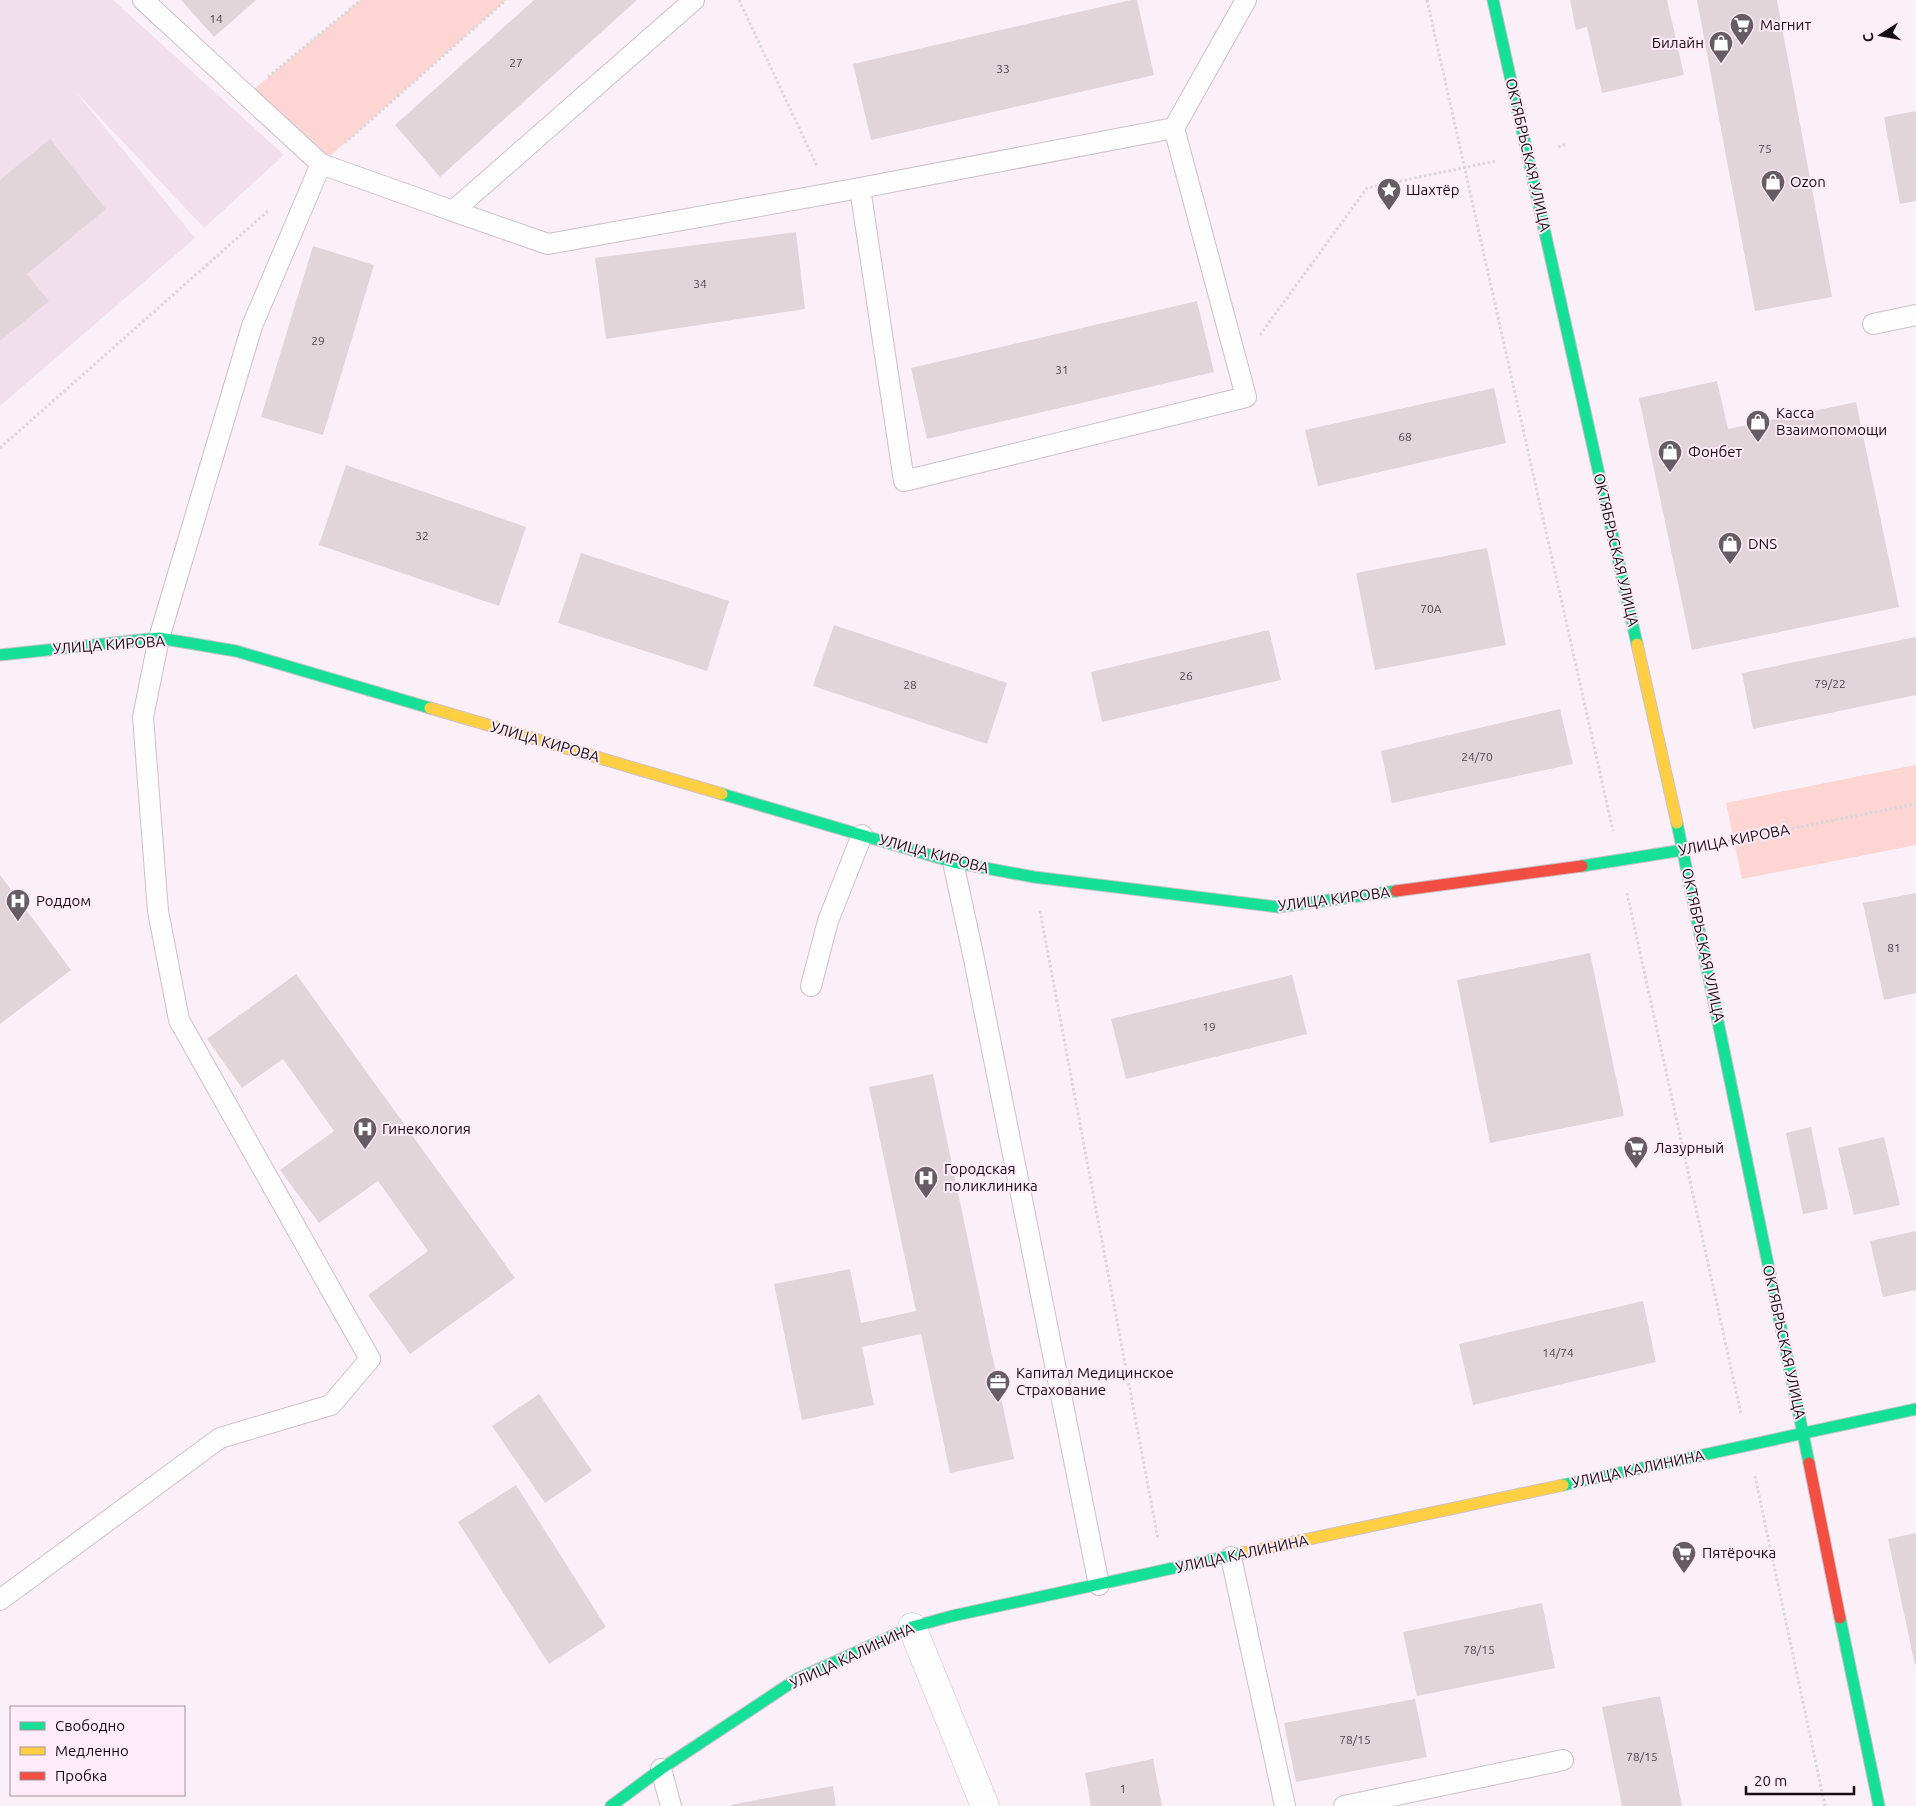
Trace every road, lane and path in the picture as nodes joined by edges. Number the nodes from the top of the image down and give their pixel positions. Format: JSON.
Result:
{"nodes":[{"id":1,"x":143,"y":0,"type":"edge"},
{"id":2,"x":361,"y":0,"type":"edge"},
{"id":3,"x":506,"y":0,"type":"edge"},
{"id":4,"x":694,"y":0,"type":"edge"},
{"id":5,"x":739,"y":0,"type":"edge"},
{"id":6,"x":1246,"y":0,"type":"edge"},
{"id":7,"x":1427,"y":0,"type":"edge"},
{"id":8,"x":1493,"y":0,"type":"edge"},
{"id":9,"x":247,"y":95,"type":"junction"},
{"id":10,"x":1174,"y":128,"type":"junction"},
{"id":11,"x":321,"y":164,"type":"junction"},
{"id":12,"x":1464,"y":168,"type":"junction"},
{"id":13,"x":860,"y":188,"type":"junction"},
{"id":14,"x":830,"y":194,"type":"junction"},
{"id":15,"x":276,"y":203,"type":"dead end"},
{"id":16,"x":453,"y":211,"type":"junction"},
{"id":17,"x":1916,"y":315,"type":"edge"},
{"id":18,"x":1873,"y":324,"type":"dead end"},
{"id":19,"x":1238,"y":366,"type":"junction"},
{"id":20,"x":0,"y":448,"type":"edge"},
{"id":21,"x":159,"y":638,"type":"junction"},
{"id":22,"x":0,"y":655,"type":"edge"},
{"id":23,"x":1916,"y":804,"type":"edge"},
{"id":24,"x":862,"y":835,"type":"junction"},
{"id":25,"x":1683,"y":850,"type":"junction"},
{"id":26,"x":1620,"y":861,"type":"junction"},
{"id":27,"x":953,"y":862,"type":"junction"},
{"id":28,"x":1034,"y":877,"type":"junction"},
{"id":29,"x":811,"y":986,"type":"dead end"},
{"id":30,"x":1916,"y":1408,"type":"edge"},
{"id":31,"x":1803,"y":1434,"type":"junction"},
{"id":32,"x":1748,"y":1445,"type":"junction"},
{"id":33,"x":1231,"y":1557,"type":"junction"},
{"id":34,"x":1164,"y":1571,"type":"junction"},
{"id":35,"x":1100,"y":1585,"type":"junction"},
{"id":36,"x":0,"y":1600,"type":"edge"},
{"id":37,"x":912,"y":1627,"type":"junction"},
{"id":38,"x":1563,"y":1760,"type":"dead end"},
{"id":39,"x":661,"y":1769,"type":"junction"},
{"id":40,"x":611,"y":1806,"type":"edge"},
{"id":41,"x":671,"y":1806,"type":"edge"},
{"id":42,"x":985,"y":1806,"type":"edge"},
{"id":43,"x":1285,"y":1806,"type":"edge"},
{"id":44,"x":1344,"y":1806,"type":"edge"},
{"id":45,"x":1825,"y":1806,"type":"edge"},
{"id":46,"x":1879,"y":1806,"type":"edge"}],
"edges":[{"from":1,"to":9,"type":"lane"},
{"from":2,"to":9,"type":"path"},
{"from":3,"to":11,"type":"path"},
{"from":4,"to":16,"type":"lane"},
{"from":5,"to":14,"type":"path"},
{"from":6,"to":10,"type":"lane"},
{"from":7,"to":12,"type":"path"},
{"from":8,"to":25,"type":"main road","name":"ОКТЯБРЬСКАЯ УЛИЦА"},
{"from":9,"to":11,"type":"lane"},
{"from":10,"to":13,"type":"lane"},
{"from":10,"to":19,"type":"lane"},
{"from":11,"to":16,"type":"lane"},
{"from":11,"to":21,"type":"lane"},
{"from":12,"to":19,"type":"path"},
{"from":12,"to":26,"type":"path"},
{"from":13,"to":14,"type":"lane"},
{"from":13,"to":19,"type":"lane"},
{"from":14,"to":16,"type":"lane"},
{"from":15,"to":20,"type":"path"},
{"from":17,"to":18,"type":"lane"},
{"from":21,"to":22,"type":"main road","name":"УЛИЦА КИРОВА"},
{"from":21,"to":24,"type":"main road","name":"УЛИЦА КИРОВА"},
{"from":21,"to":36,"type":"lane"},
{"from":23,"to":25,"type":"path","name":"УЛИЦА КИРОВА"},
{"from":24,"to":27,"type":"main road","name":"УЛИЦА КИРОВА"},
{"from":24,"to":29,"type":"lane"},
{"from":25,"to":26,"type":"main road","name":"УЛИЦА КИРОВА"},
{"from":25,"to":31,"type":"main road","name":"ОКТЯБРЬСКАЯ УЛИЦА"},
{"from":26,"to":28,"type":"main road","name":"УЛИЦА КИРОВА"},
{"from":26,"to":32,"type":"path"},
{"from":27,"to":28,"type":"main road","name":"УЛИЦА КИРОВА"},
{"from":27,"to":35,"type":"lane"},
{"from":28,"to":34,"type":"path"},
{"from":30,"to":31,"type":"main road","name":"УЛИЦА КАЛИНИНА"},
{"from":31,"to":32,"type":"main road","name":"УЛИЦА КАЛИНИНА"},
{"from":31,"to":46,"type":"main road","name":"ОКТЯБРЬСКАЯ УЛИЦА"},
{"from":32,"to":33,"type":"main road","name":"УЛИЦА КАЛИНИНА"},
{"from":32,"to":45,"type":"path"},
{"from":33,"to":34,"type":"main road","name":"УЛИЦА КАЛИНИНА"},
{"from":33,"to":43,"type":"lane"},
{"from":34,"to":35,"type":"main road","name":"УЛИЦА КАЛИНИНА"},
{"from":35,"to":37,"type":"main road","name":"УЛИЦА КАЛИНИНА"},
{"from":37,"to":39,"type":"main road","name":"УЛИЦА КАЛИНИНА"},
{"from":37,"to":42,"type":"street"},
{"from":38,"to":44,"type":"lane"},
{"from":39,"to":40,"type":"main road","name":"УЛИЦА КАЛИНИНА"},
{"from":39,"to":41,"type":"lane"}]}
